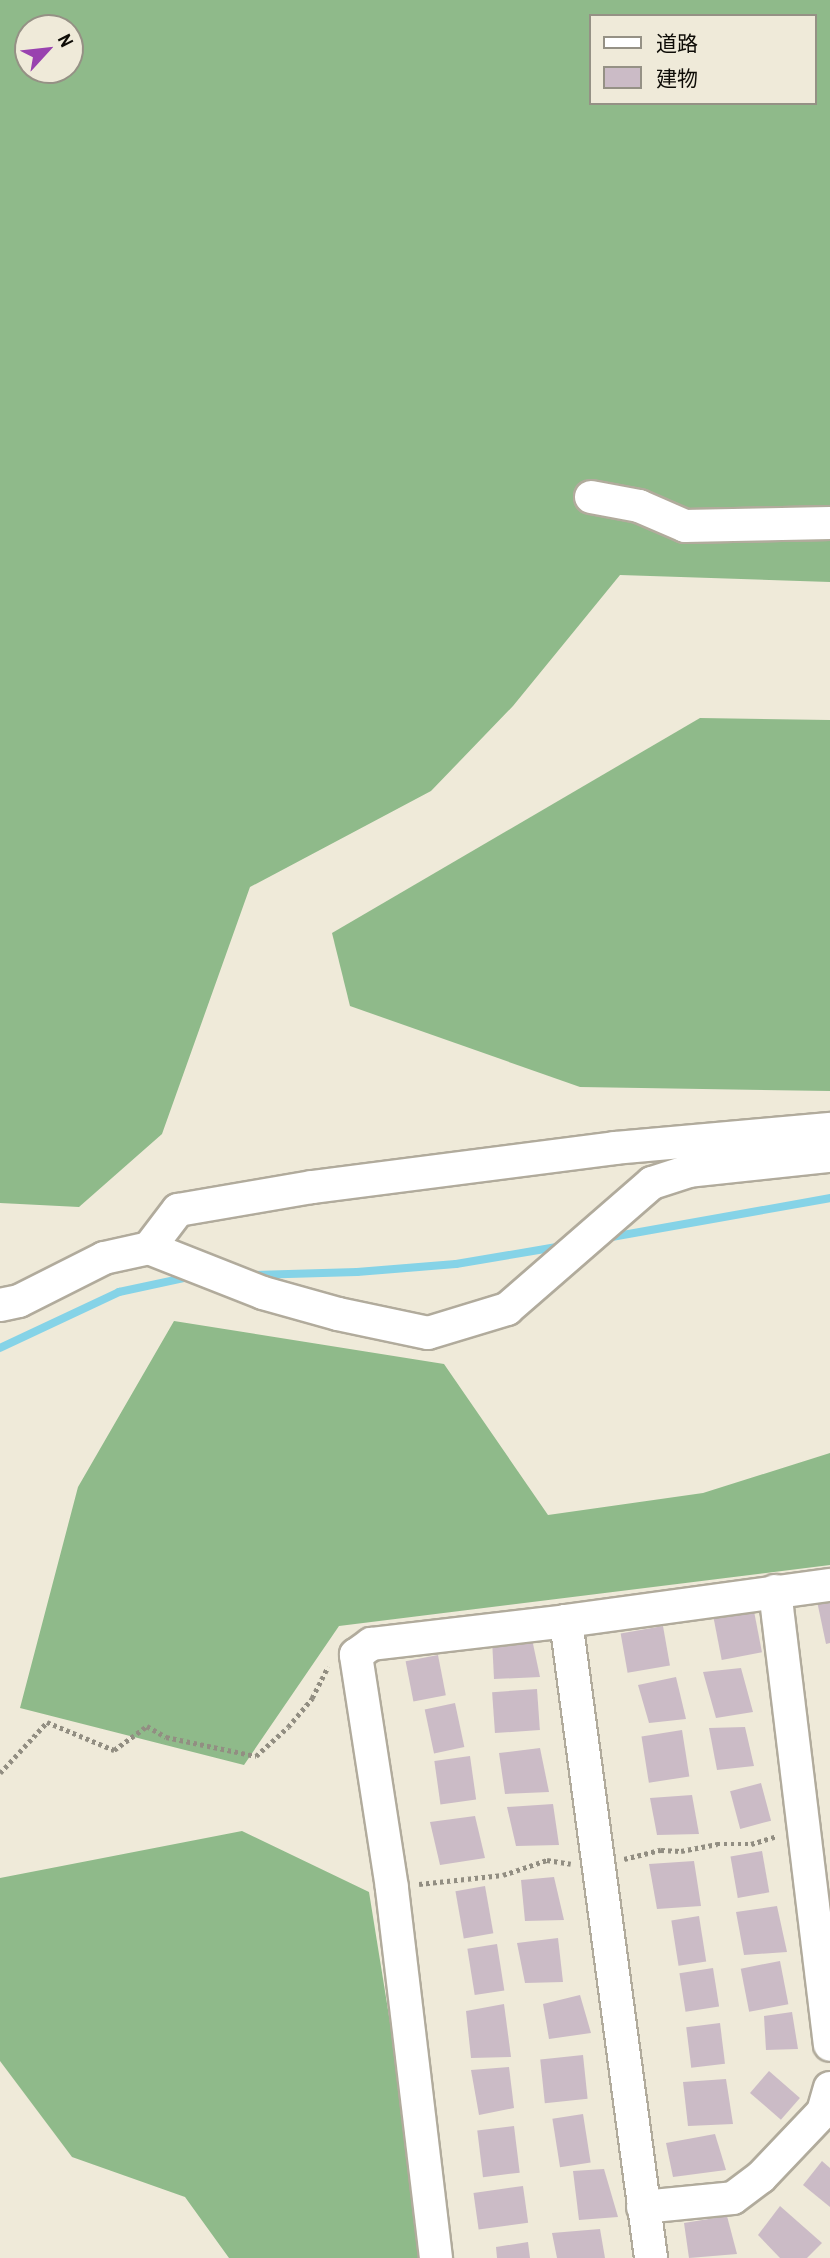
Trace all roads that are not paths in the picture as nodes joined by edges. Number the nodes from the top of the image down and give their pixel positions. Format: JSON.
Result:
{"nodes":[{"id":1,"x":591,"y":497,"type":"dead end"},
{"id":2,"x":830,"y":523,"type":"edge"},
{"id":3,"x":830,"y":1129,"type":"edge"},
{"id":4,"x":830,"y":1156,"type":"edge"},
{"id":5,"x":149,"y":1248,"type":"junction"},
{"id":6,"x":0,"y":1305,"type":"edge"},
{"id":7,"x":830,"y":1585,"type":"edge"},
{"id":8,"x":775,"y":1591,"type":"junction"},
{"id":9,"x":566,"y":1621,"type":"junction"},
{"id":10,"x":830,"y":2045,"type":"edge"},
{"id":11,"x":830,"y":2088,"type":"edge"},
{"id":12,"x":643,"y":2207,"type":"junction"},
{"id":13,"x":436,"y":2258,"type":"edge"},
{"id":14,"x":651,"y":2258,"type":"edge"}],
"edges":[{"from":1,"to":2,"type":"street"},
{"from":3,"to":5,"type":"street"},
{"from":4,"to":5,"type":"street"},
{"from":5,"to":6,"type":"street"},
{"from":7,"to":8,"type":"street"},
{"from":8,"to":9,"type":"street"},
{"from":8,"to":10,"type":"street"},
{"from":9,"to":12,"type":"street"},
{"from":9,"to":13,"type":"street"},
{"from":11,"to":12,"type":"street"},
{"from":12,"to":14,"type":"street"}]}
